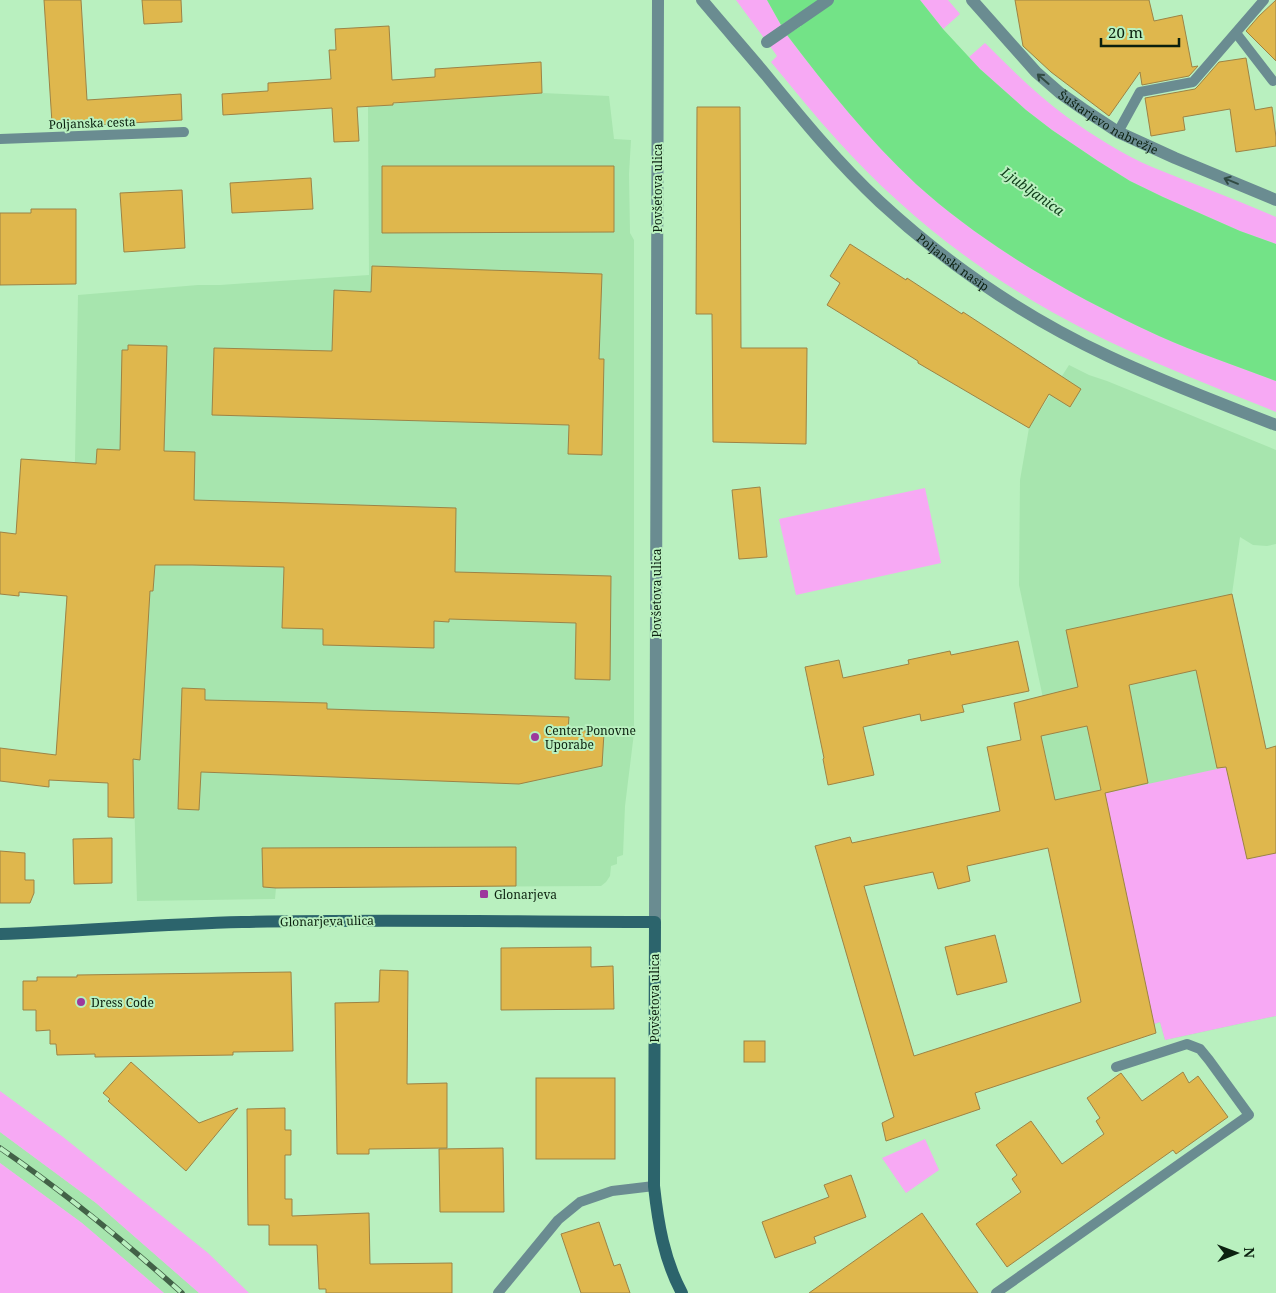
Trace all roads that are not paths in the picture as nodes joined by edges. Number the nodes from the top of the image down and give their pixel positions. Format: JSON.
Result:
{"nodes":[{"id":1,"x":658,"y":0,"type":"edge"},
{"id":2,"x":702,"y":0,"type":"edge"},
{"id":3,"x":828,"y":0,"type":"edge"},
{"id":4,"x":972,"y":0,"type":"edge"},
{"id":5,"x":1264,"y":0,"type":"edge"},
{"id":6,"x":1236,"y":32,"type":"junction"},
{"id":7,"x":767,"y":42,"type":"dead end"},
{"id":8,"x":1273,"y":81,"type":"dead end"},
{"id":9,"x":184,"y":132,"type":"dead end"},
{"id":10,"x":1118,"y":132,"type":"junction"},
{"id":11,"x":0,"y":139,"type":"edge"},
{"id":12,"x":1276,"y":200,"type":"edge"},
{"id":13,"x":1276,"y":425,"type":"edge"},
{"id":14,"x":654,"y":922,"type":"junction"},
{"id":15,"x":0,"y":934,"type":"edge"},
{"id":16,"x":1116,"y":1067,"type":"dead end"},
{"id":17,"x":654,"y":1186,"type":"junction"},
{"id":18,"x":498,"y":1293,"type":"edge"},
{"id":19,"x":682,"y":1293,"type":"edge"},
{"id":20,"x":996,"y":1293,"type":"edge"}],
"edges":[{"from":1,"to":14,"type":"street","name":"Povšetova ulica"},
{"from":2,"to":13,"type":"street","name":"Poljanski nasip"},
{"from":3,"to":7,"type":"street"},
{"from":10,"to":4,"type":"street","name":"Šuštarjevo nabrežje","one_way":true},
{"from":5,"to":6,"type":"lane"},
{"from":6,"to":8,"type":"lane"},
{"from":6,"to":10,"type":"lane"},
{"from":9,"to":11,"type":"lane","name":"Poljanska cesta"},
{"from":12,"to":10,"type":"street","name":"Šuštarjevo nabrežje","one_way":true},
{"from":14,"to":15,"type":"street","name":"Glonarjeva ulica"},
{"from":14,"to":17,"type":"street","name":"Povšetova ulica"},
{"from":16,"to":20,"type":"lane"},
{"from":17,"to":18,"type":"lane"},
{"from":17,"to":19,"type":"street","name":"Povšetova ulica"}]}
